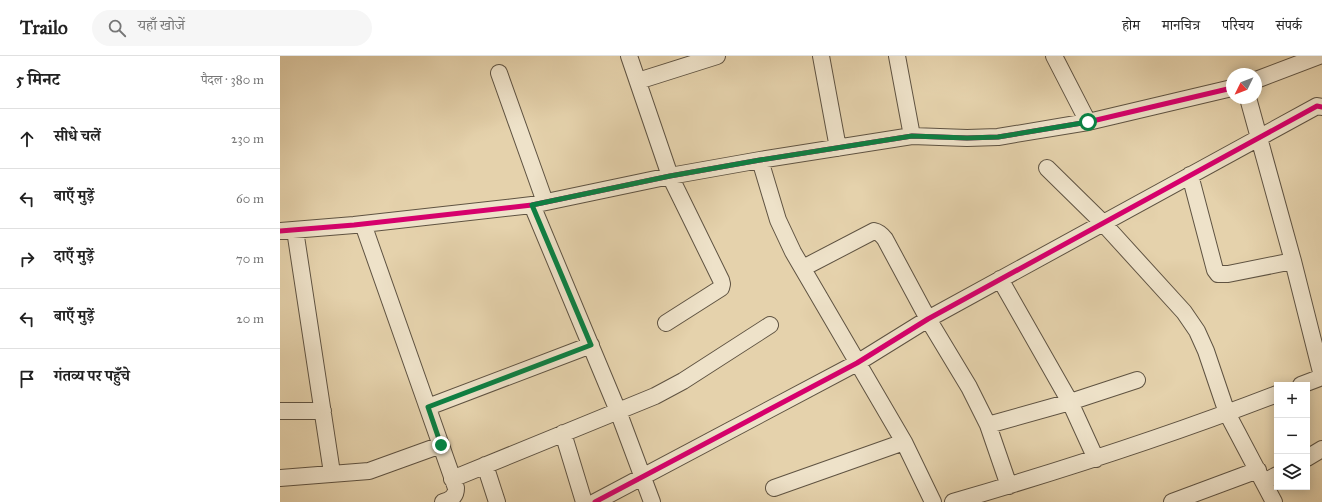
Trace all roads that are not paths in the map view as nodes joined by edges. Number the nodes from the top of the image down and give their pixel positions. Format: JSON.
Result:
{"nodes":[{"id":1,"x":629,"y":56,"type":"edge"},
{"id":2,"x":716,"y":56,"type":"edge"},
{"id":3,"x":821,"y":56,"type":"edge"},
{"id":4,"x":897,"y":56,"type":"edge"},
{"id":5,"x":1054,"y":56,"type":"edge"},
{"id":6,"x":1319,"y":56,"type":"edge"},
{"id":7,"x":499,"y":73,"type":"dead end"},
{"id":8,"x":1262,"y":78,"type":"edge"},
{"id":9,"x":638,"y":81,"type":"junction"},
{"id":10,"x":1226,"y":89,"type":"edge"},
{"id":11,"x":1250,"y":104,"type":"edge"},
{"id":12,"x":1322,"y":106,"type":"edge"},
{"id":13,"x":1088,"y":122,"type":"junction"},
{"id":14,"x":912,"y":136,"type":"junction"},
{"id":15,"x":1260,"y":138,"type":"junction"},
{"id":16,"x":838,"y":148,"type":"junction"},
{"id":17,"x":760,"y":160,"type":"junction"},
{"id":18,"x":1047,"y":168,"type":"dead end"},
{"id":19,"x":1190,"y":175,"type":"junction"},
{"id":20,"x":670,"y":176,"type":"junction"},
{"id":21,"x":539,"y":203,"type":"junction"},
{"id":22,"x":1103,"y":223,"type":"junction"},
{"id":23,"x":363,"y":224,"type":"junction"},
{"id":24,"x":287,"y":231,"type":"edge"},
{"id":25,"x":1293,"y":261,"type":"junction"},
{"id":26,"x":803,"y":268,"type":"junction"},
{"id":27,"x":1000,"y":279,"type":"junction"},
{"id":28,"x":928,"y":319,"type":"junction"},
{"id":29,"x":666,"y":323,"type":"dead end"},
{"id":30,"x":770,"y":325,"type":"dead end"},
{"id":31,"x":591,"y":345,"type":"junction"},
{"id":32,"x":857,"y":363,"type":"junction"},
{"id":33,"x":1322,"y":377,"type":"edge"},
{"id":34,"x":1137,"y":380,"type":"dead end"},
{"id":35,"x":1309,"y":382,"type":"edge"},
{"id":36,"x":1274,"y":395,"type":"edge"},
{"id":37,"x":1070,"y":402,"type":"junction"},
{"id":38,"x":428,"y":407,"type":"junction"},
{"id":39,"x":323,"y":410,"type":"junction"},
{"id":40,"x":280,"y":411,"type":"edge"},
{"id":41,"x":618,"y":411,"type":"junction"},
{"id":42,"x":1228,"y":413,"type":"junction"},
{"id":43,"x":988,"y":425,"type":"junction"},
{"id":44,"x":563,"y":433,"type":"junction"},
{"id":45,"x":904,"y":442,"type":"junction"},
{"id":46,"x":441,"y":445,"type":"junction"},
{"id":47,"x":1322,"y":450,"type":"edge"},
{"id":48,"x":1310,"y":456,"type":"edge"},
{"id":49,"x":1096,"y":459,"type":"junction"},
{"id":50,"x":485,"y":465,"type":"junction"},
{"id":51,"x":332,"y":473,"type":"junction"},
{"id":52,"x":1266,"y":475,"type":"edge"},
{"id":53,"x":642,"y":476,"type":"junction"},
{"id":54,"x":280,"y":478,"type":"edge"},
{"id":55,"x":452,"y":478,"type":"junction"},
{"id":56,"x":1009,"y":486,"type":"junction"},
{"id":57,"x":774,"y":488,"type":"dead end"},
{"id":58,"x":443,"y":502,"type":"edge"},
{"id":59,"x":497,"y":502,"type":"edge"},
{"id":60,"x":584,"y":502,"type":"edge"},
{"id":61,"x":594,"y":502,"type":"edge"},
{"id":62,"x":652,"y":502,"type":"edge"},
{"id":63,"x":933,"y":502,"type":"edge"},
{"id":64,"x":953,"y":502,"type":"edge"},
{"id":65,"x":1172,"y":502,"type":"edge"},
{"id":66,"x":1274,"y":502,"type":"edge"}],
"edges":[{"from":1,"to":9,"type":"street"},
{"from":2,"to":9,"type":"street"},
{"from":3,"to":16,"type":"street"},
{"from":4,"to":14,"type":"street"},
{"from":5,"to":13,"type":"street"},
{"from":6,"to":8,"type":"street"},
{"from":7,"to":21,"type":"street"},
{"from":9,"to":20,"type":"street"},
{"from":10,"to":13,"type":"street"},
{"from":11,"to":15,"type":"street"},
{"from":12,"to":15,"type":"street"},
{"from":13,"to":14,"type":"street"},
{"from":14,"to":16,"type":"street"},
{"from":15,"to":19,"type":"street"},
{"from":15,"to":25,"type":"street"},
{"from":16,"to":17,"type":"street"},
{"from":17,"to":20,"type":"street"},
{"from":17,"to":26,"type":"street"},
{"from":18,"to":22,"type":"street"},
{"from":19,"to":22,"type":"street"},
{"from":19,"to":25,"type":"street"},
{"from":20,"to":21,"type":"street"},
{"from":20,"to":29,"type":"street"},
{"from":21,"to":23,"type":"street"},
{"from":21,"to":31,"type":"street"},
{"from":22,"to":27,"type":"street"},
{"from":22,"to":42,"type":"street"},
{"from":23,"to":24,"type":"street"},
{"from":23,"to":38,"type":"street"},
{"from":24,"to":39,"type":"street"},
{"from":25,"to":33,"type":"street"},
{"from":26,"to":28,"type":"street"},
{"from":26,"to":32,"type":"street"},
{"from":27,"to":28,"type":"street"},
{"from":27,"to":37,"type":"street"},
{"from":28,"to":32,"type":"street"},
{"from":28,"to":43,"type":"street"},
{"from":30,"to":41,"type":"street"},
{"from":31,"to":38,"type":"street"},
{"from":31,"to":41,"type":"street"},
{"from":32,"to":45,"type":"street"},
{"from":32,"to":53,"type":"street"},
{"from":33,"to":35,"type":"street"},
{"from":34,"to":37,"type":"street"},
{"from":36,"to":42,"type":"street"},
{"from":37,"to":43,"type":"street"},
{"from":37,"to":49,"type":"street"},
{"from":38,"to":46,"type":"street"},
{"from":39,"to":40,"type":"street"},
{"from":39,"to":51,"type":"street"},
{"from":41,"to":44,"type":"street"},
{"from":41,"to":53,"type":"street"},
{"from":42,"to":49,"type":"street"},
{"from":42,"to":52,"type":"street"},
{"from":43,"to":56,"type":"street"},
{"from":44,"to":50,"type":"street"},
{"from":44,"to":60,"type":"street"},
{"from":45,"to":57,"type":"street"},
{"from":45,"to":63,"type":"street"},
{"from":46,"to":51,"type":"street"},
{"from":46,"to":55,"type":"street"},
{"from":47,"to":48,"type":"street"},
{"from":49,"to":56,"type":"street"},
{"from":50,"to":55,"type":"street"},
{"from":50,"to":59,"type":"street"},
{"from":51,"to":54,"type":"street"},
{"from":52,"to":65,"type":"street"},
{"from":52,"to":66,"type":"street"},
{"from":53,"to":61,"type":"street"},
{"from":53,"to":62,"type":"street"},
{"from":55,"to":58,"type":"street"},
{"from":56,"to":64,"type":"street"}]}
